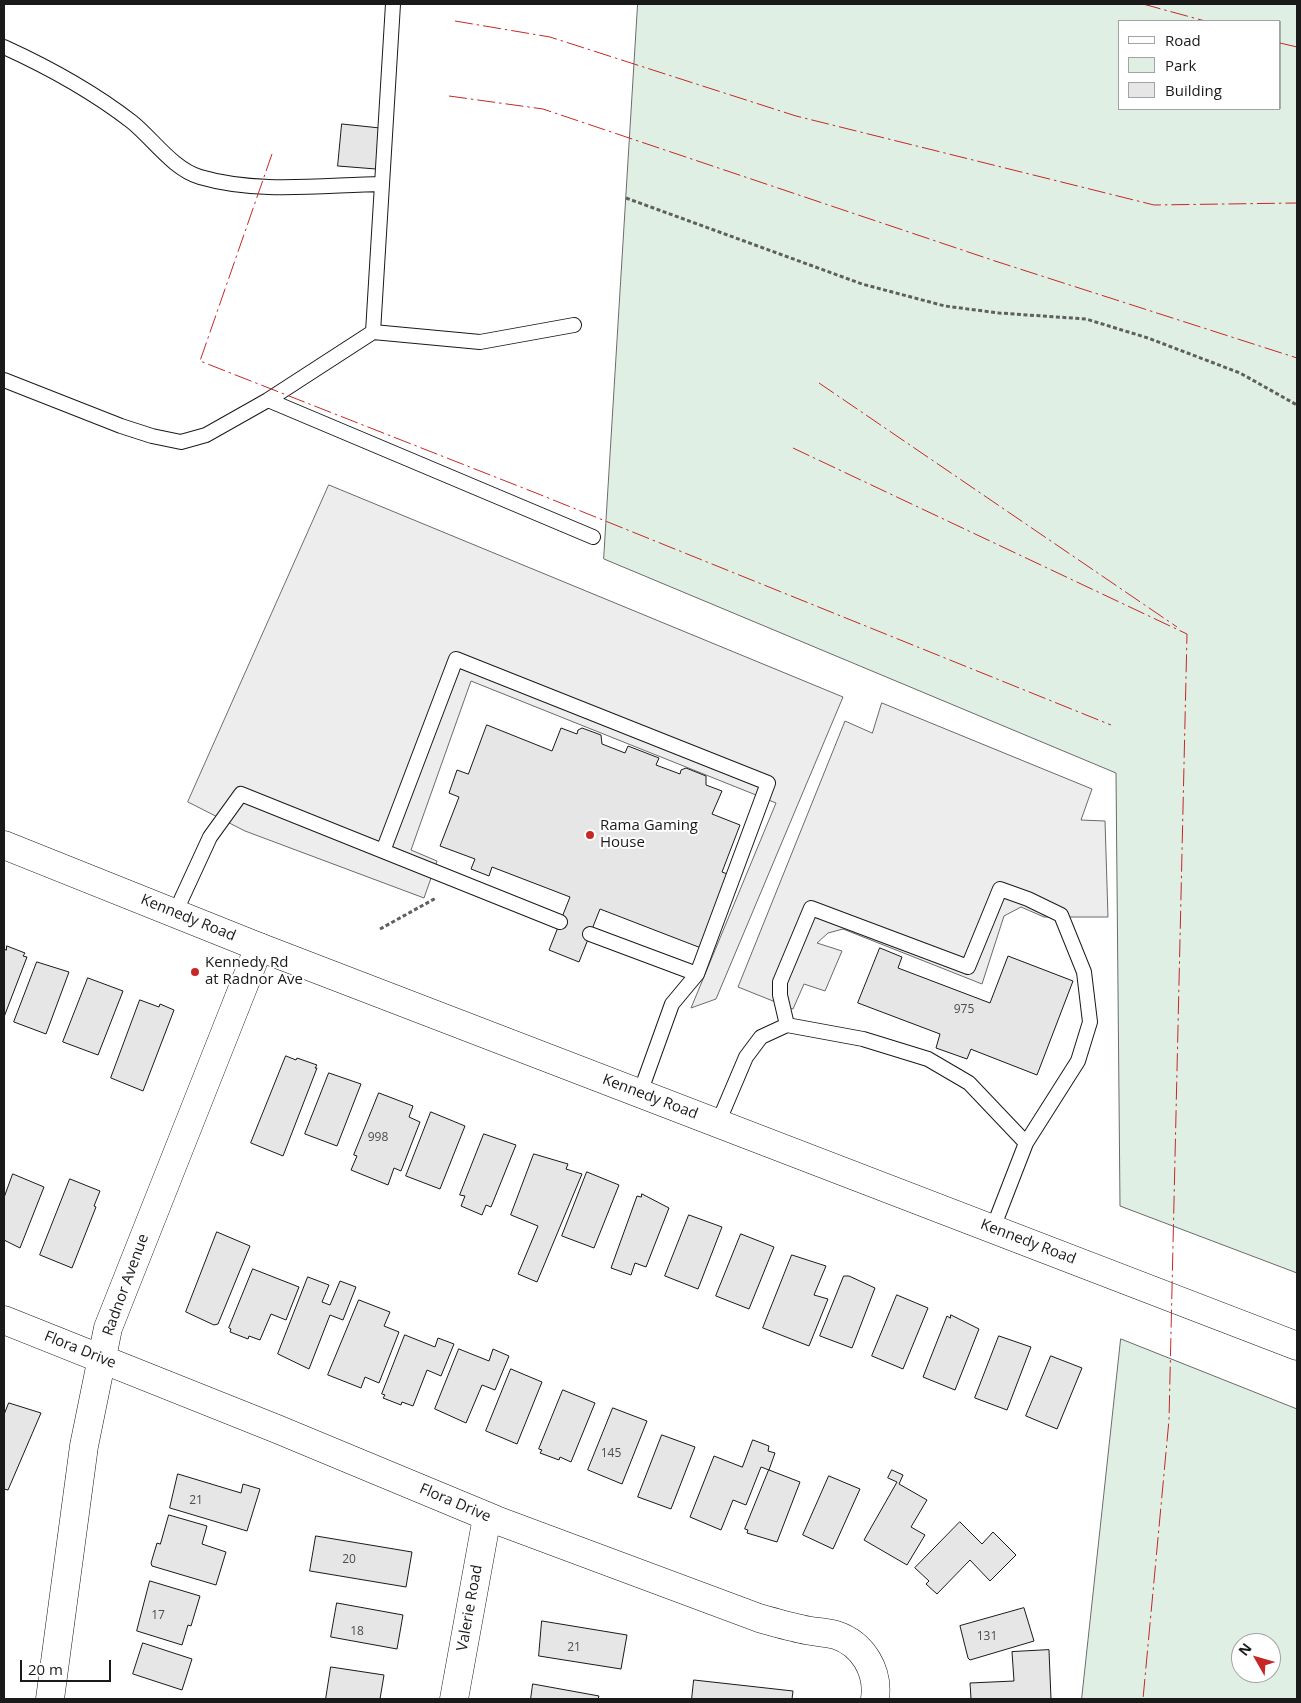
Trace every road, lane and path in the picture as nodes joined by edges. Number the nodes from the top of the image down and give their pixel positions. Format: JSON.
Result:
{"nodes":[{"id":1,"x":393,"y":4,"type":"edge"},
{"id":2,"x":4,"y":47,"type":"edge"},
{"id":3,"x":382,"y":184,"type":"junction"},
{"id":4,"x":626,"y":198,"type":"dead end"},
{"id":5,"x":574,"y":325,"type":"dead end"},
{"id":6,"x":372,"y":332,"type":"junction"},
{"id":7,"x":4,"y":380,"type":"edge"},
{"id":8,"x":268,"y":400,"type":"junction"},
{"id":9,"x":1297,"y":405,"type":"edge"},
{"id":10,"x":593,"y":536,"type":"dead end"},
{"id":11,"x":4,"y":845,"type":"edge"},
{"id":12,"x":383,"y":851,"type":"junction"},
{"id":13,"x":463,"y":883,"type":"junction"},
{"id":14,"x":175,"y":913,"type":"junction"},
{"id":15,"x":560,"y":922,"type":"dead end"},
{"id":16,"x":380,"y":929,"type":"dead end"},
{"id":17,"x":590,"y":934,"type":"dead end"},
{"id":18,"x":259,"y":947,"type":"junction"},
{"id":19,"x":697,"y":974,"type":"junction"},
{"id":20,"x":788,"y":1025,"type":"junction"},
{"id":21,"x":640,"y":1093,"type":"junction"},
{"id":22,"x":718,"y":1123,"type":"junction"},
{"id":23,"x":1026,"y":1143,"type":"junction"},
{"id":24,"x":993,"y":1228,"type":"junction"},
{"id":25,"x":4,"y":1320,"type":"edge"},
{"id":26,"x":1297,"y":1346,"type":"edge"},
{"id":27,"x":102,"y":1359,"type":"junction"},
{"id":28,"x":486,"y":1517,"type":"junction"},
{"id":29,"x":50,"y":1699,"type":"edge"},
{"id":30,"x":454,"y":1699,"type":"edge"},
{"id":31,"x":875,"y":1699,"type":"edge"}],
"edges":[{"from":1,"to":3,"type":"lane"},
{"from":2,"to":3,"type":"lane"},
{"from":3,"to":6,"type":"lane"},
{"from":4,"to":9,"type":"path"},
{"from":5,"to":6,"type":"lane"},
{"from":6,"to":8,"type":"lane"},
{"from":7,"to":8,"type":"lane"},
{"from":8,"to":10,"type":"lane"},
{"from":11,"to":14,"type":"street","name":"Kennedy Road"},
{"from":12,"to":13,"type":"lane"},
{"from":12,"to":14,"type":"lane"},
{"from":12,"to":19,"type":"lane"},
{"from":13,"to":15,"type":"lane"},
{"from":13,"to":16,"type":"path"},
{"from":14,"to":18,"type":"street","name":"Kennedy Road"},
{"from":17,"to":19,"type":"lane"},
{"from":18,"to":21,"type":"street","name":"Kennedy Road"},
{"from":18,"to":27,"type":"street","name":"Radnor Avenue"},
{"from":19,"to":21,"type":"lane"},
{"from":20,"to":22,"type":"lane"},
{"from":20,"to":23,"type":"lane"},
{"from":20,"to":23,"type":"lane"},
{"from":21,"to":22,"type":"street","name":"Kennedy Road"},
{"from":22,"to":24,"type":"street","name":"Kennedy Road"},
{"from":23,"to":24,"type":"lane"},
{"from":24,"to":26,"type":"street","name":"Kennedy Road"},
{"from":25,"to":27,"type":"street","name":"Flora Drive"},
{"from":27,"to":28,"type":"street","name":"Flora Drive"},
{"from":27,"to":29,"type":"street","name":"Radnor Avenue"},
{"from":28,"to":30,"type":"street","name":"Valerie Road"},
{"from":28,"to":31,"type":"street","name":"Flora Drive"}]}
